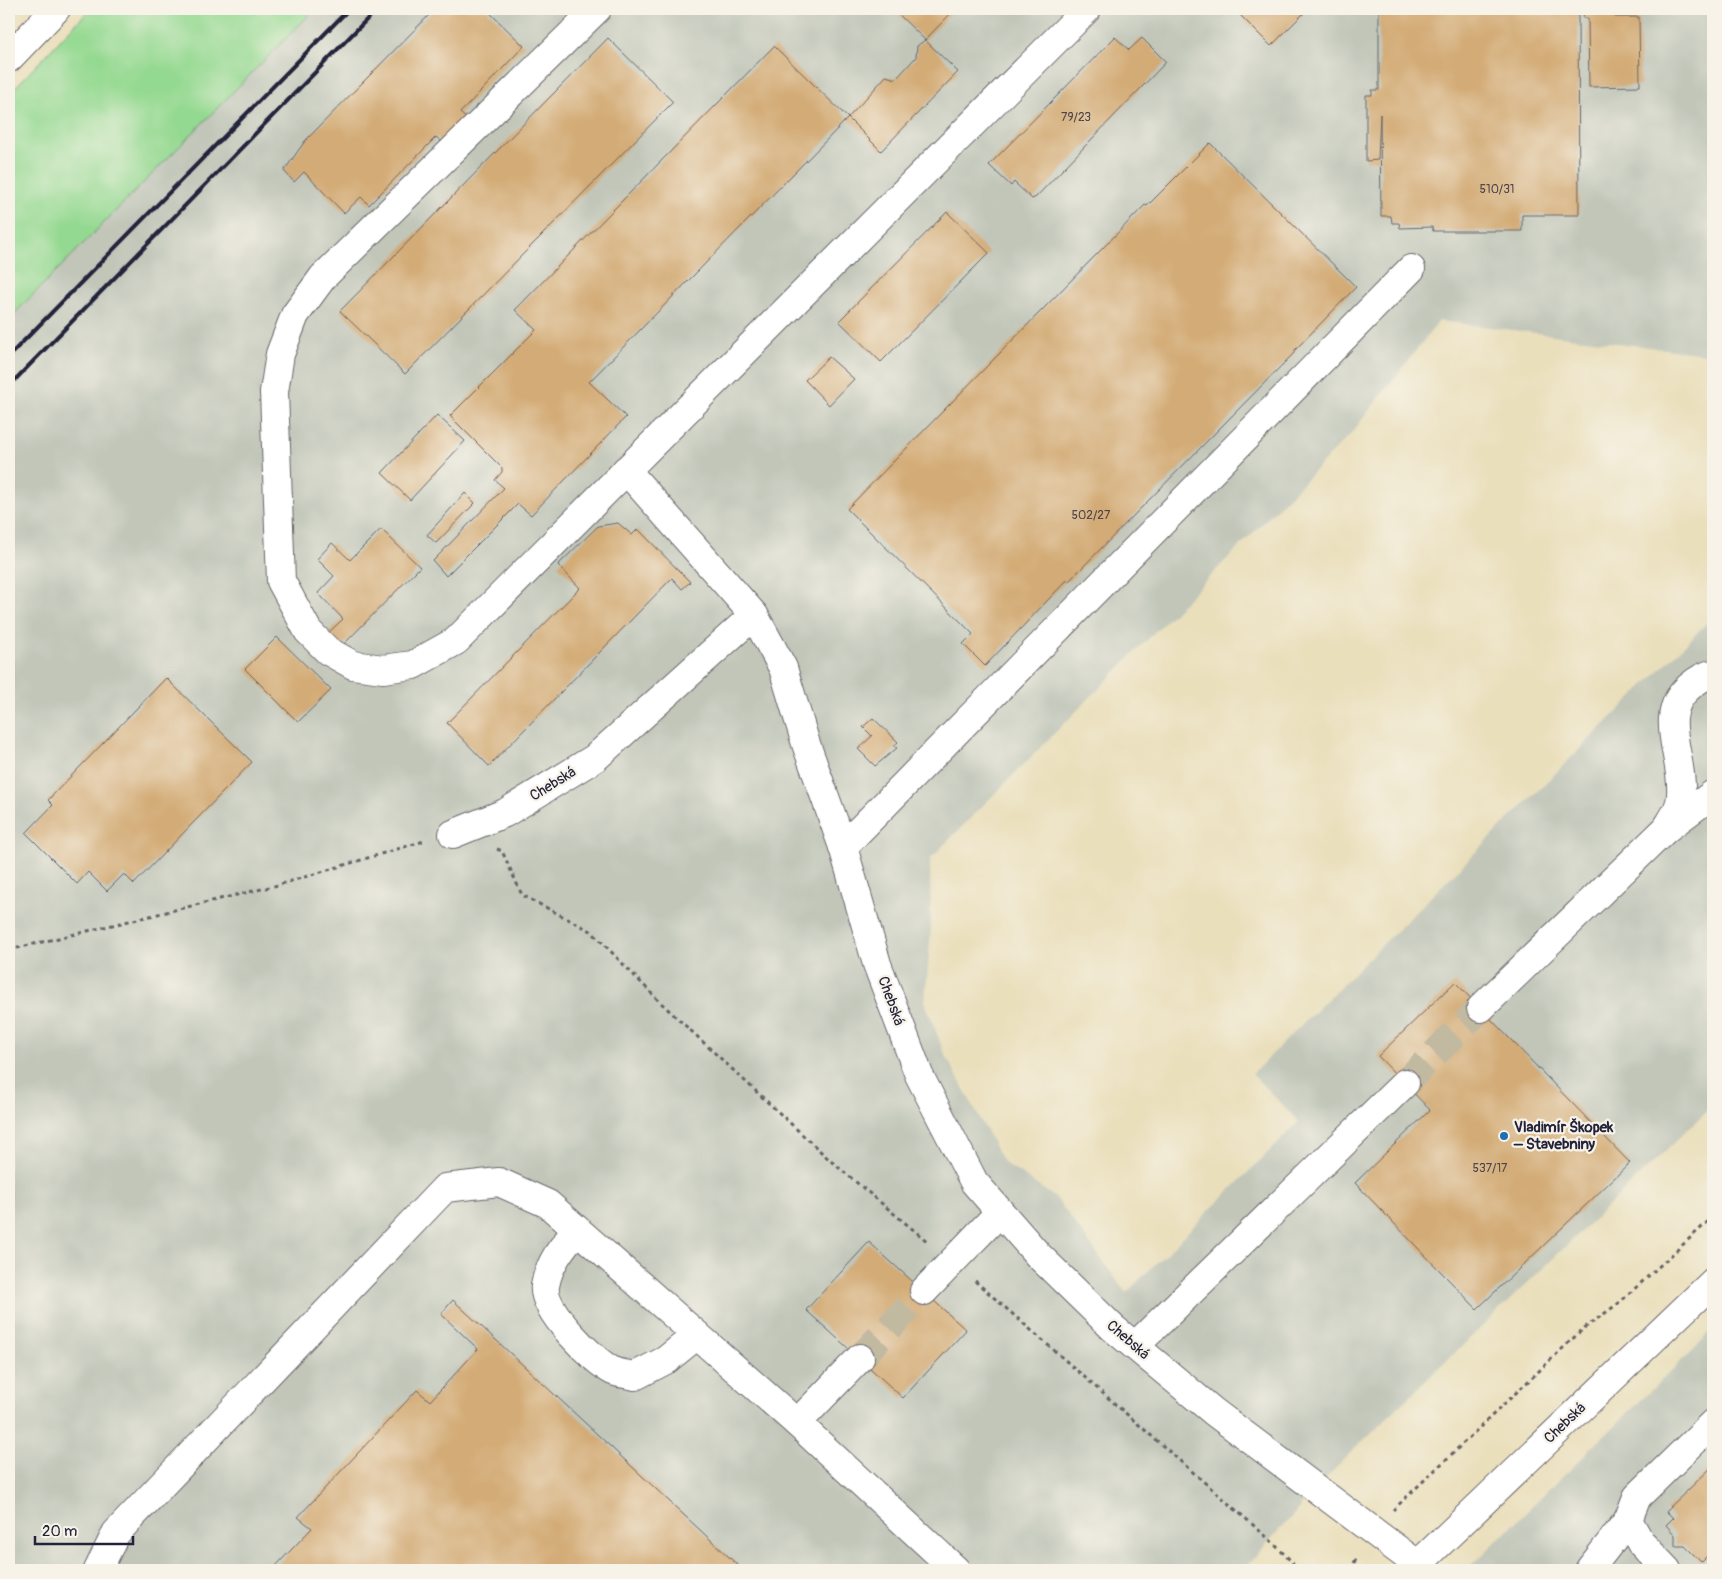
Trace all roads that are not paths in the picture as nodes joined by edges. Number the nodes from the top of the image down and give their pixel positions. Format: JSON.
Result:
{"nodes":[{"id":1,"x":56,"y":9,"type":"edge"},
{"id":2,"x":597,"y":9,"type":"edge"},
{"id":3,"x":1087,"y":9,"type":"edge"},
{"id":4,"x":9,"y":58,"type":"edge"},
{"id":5,"x":1411,"y":269,"type":"dead end"},
{"id":6,"x":626,"y":470,"type":"junction"},
{"id":7,"x":754,"y":615,"type":"junction"},
{"id":8,"x":1713,"y":674,"type":"edge"},
{"id":9,"x":1713,"y":794,"type":"edge"},
{"id":10,"x":1666,"y":829,"type":"junction"},
{"id":11,"x":453,"y":834,"type":"road end"},
{"id":12,"x":844,"y":847,"type":"junction"},
{"id":13,"x":1481,"y":1008,"type":"tunnel mouth"},
{"id":14,"x":1405,"y":1083,"type":"tunnel mouth"},
{"id":15,"x":1000,"y":1212,"type":"junction"},
{"id":16,"x":577,"y":1230,"type":"junction"},
{"id":17,"x":1713,"y":1282,"type":"edge"},
{"id":18,"x":924,"y":1291,"type":"tunnel mouth"},
{"id":19,"x":696,"y":1335,"type":"junction"},
{"id":20,"x":1135,"y":1346,"type":"junction"},
{"id":21,"x":860,"y":1358,"type":"tunnel mouth"},
{"id":22,"x":797,"y":1423,"type":"junction"},
{"id":23,"x":1713,"y":1424,"type":"edge"},
{"id":24,"x":1628,"y":1520,"type":"junction"},
{"id":25,"x":1418,"y":1568,"type":"edge"},
{"id":26,"x":98,"y":1570,"type":"edge"},
{"id":27,"x":956,"y":1570,"type":"edge"},
{"id":28,"x":1589,"y":1570,"type":"edge"},
{"id":29,"x":1667,"y":1570,"type":"edge"}],
"edges":[{"from":1,"to":4,"type":"main road"},
{"from":2,"to":6,"type":"main road"},
{"from":3,"to":6,"type":"main road"},
{"from":5,"to":12,"type":"main road"},
{"from":6,"to":7,"type":"main road"},
{"from":7,"to":11,"type":"main road","name":"Chebská"},
{"from":7,"to":12,"type":"main road","name":"Chebská"},
{"from":8,"to":10,"type":"main road"},
{"from":9,"to":10,"type":"main road"},
{"from":10,"to":13,"type":"main road"},
{"from":12,"to":15,"type":"main road","name":"Chebská"},
{"from":14,"to":20,"type":"main road"},
{"from":15,"to":18,"type":"main road"},
{"from":15,"to":20,"type":"main road","name":"Chebská"},
{"from":16,"to":19,"type":"main road"},
{"from":16,"to":19,"type":"main road"},
{"from":16,"to":26,"type":"main road"},
{"from":17,"to":25,"type":"main road","name":"Chebská"},
{"from":19,"to":22,"type":"main road"},
{"from":20,"to":25,"type":"main road","name":"Chebská"},
{"from":21,"to":22,"type":"main road"},
{"from":22,"to":27,"type":"main road"},
{"from":23,"to":24,"type":"main road"},
{"from":24,"to":28,"type":"main road"},
{"from":24,"to":29,"type":"main road"}]}
